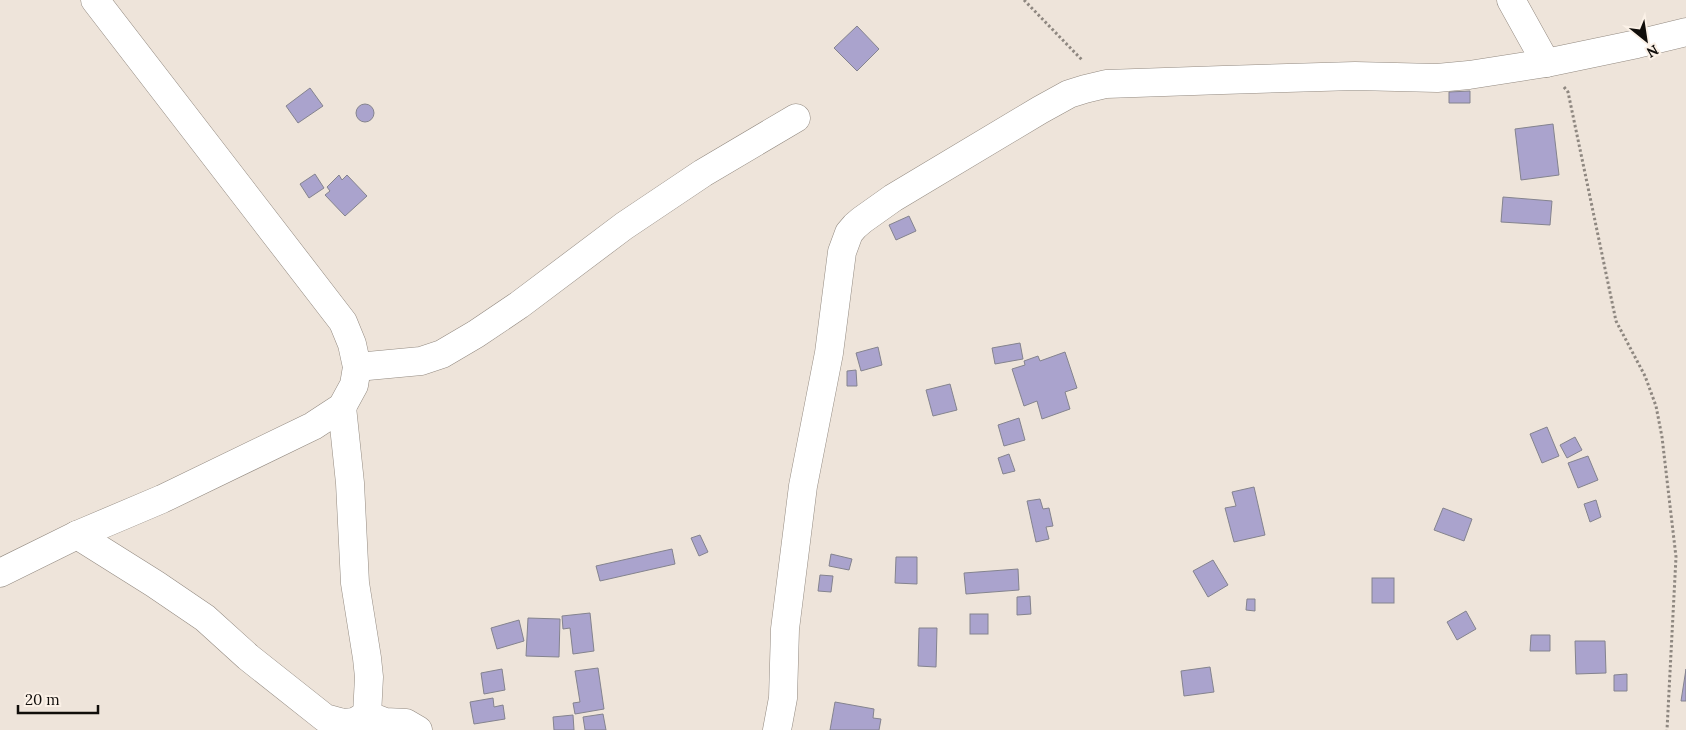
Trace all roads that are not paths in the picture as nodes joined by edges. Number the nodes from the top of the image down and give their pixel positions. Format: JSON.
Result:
{"nodes":[{"id":1,"x":95,"y":0,"type":"edge"},
{"id":2,"x":1510,"y":0,"type":"edge"},
{"id":3,"x":1686,"y":32,"type":"edge"},
{"id":4,"x":1546,"y":63,"type":"junction"},
{"id":5,"x":796,"y":118,"type":"dead end"},
{"id":6,"x":358,"y":367,"type":"junction"},
{"id":7,"x":342,"y":407,"type":"junction"},
{"id":8,"x":77,"y":535,"type":"junction"},
{"id":9,"x":0,"y":573,"type":"edge"},
{"id":10,"x":367,"y":715,"type":"junction"},
{"id":11,"x":418,"y":730,"type":"edge"},
{"id":12,"x":777,"y":730,"type":"edge"}],
"edges":[{"from":1,"to":6,"type":"street"},
{"from":2,"to":4,"type":"street"},
{"from":3,"to":4,"type":"street"},
{"from":4,"to":12,"type":"street"},
{"from":5,"to":6,"type":"street"},
{"from":6,"to":7,"type":"street"},
{"from":7,"to":8,"type":"street"},
{"from":7,"to":10,"type":"street"},
{"from":8,"to":9,"type":"street"},
{"from":8,"to":10,"type":"street"},
{"from":10,"to":11,"type":"street"}]}
